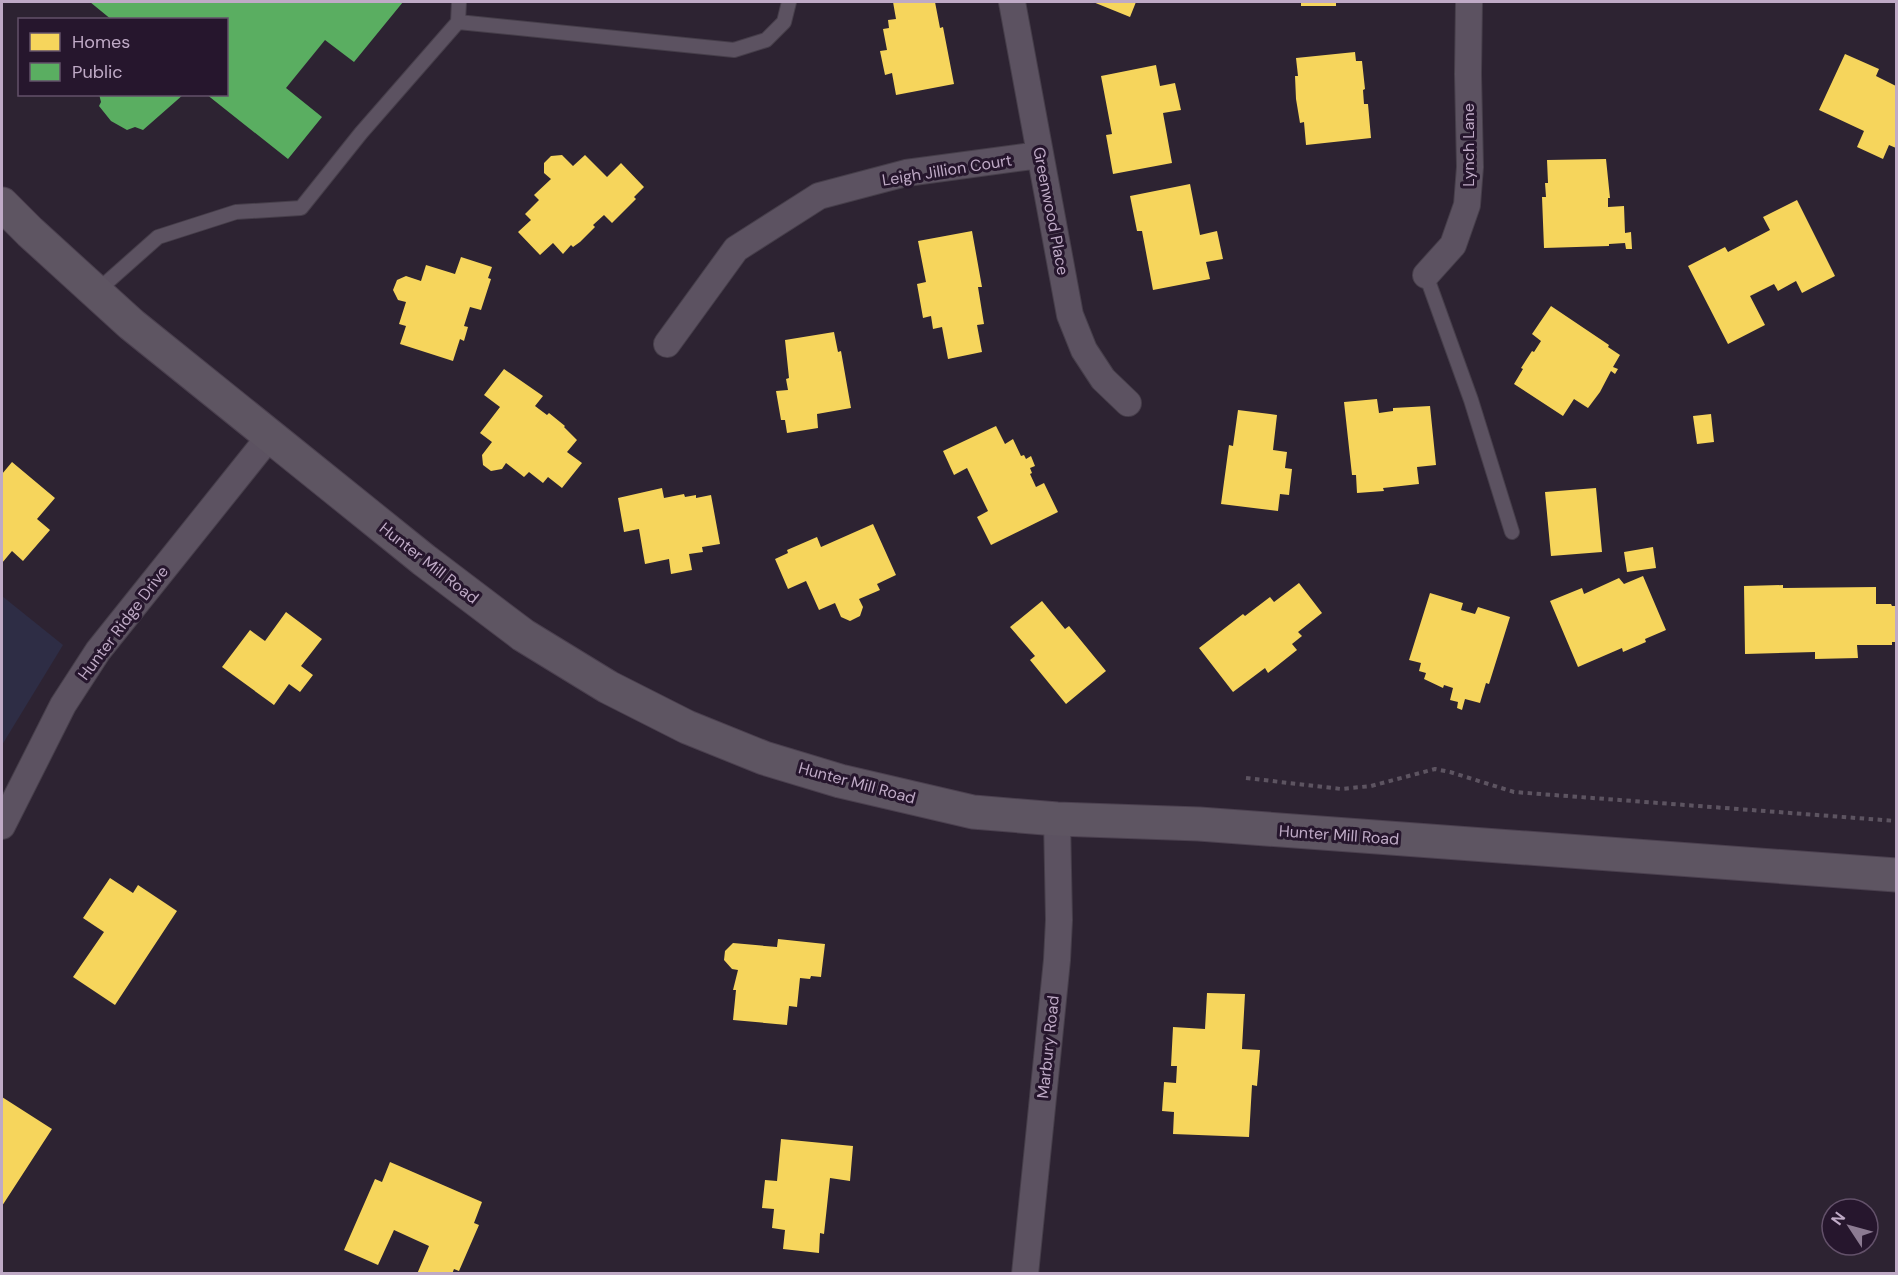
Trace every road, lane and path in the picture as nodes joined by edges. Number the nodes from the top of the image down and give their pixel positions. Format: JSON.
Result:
{"nodes":[{"id":1,"x":459,"y":2,"type":"edge"},
{"id":2,"x":789,"y":2,"type":"edge"},
{"id":3,"x":1012,"y":2,"type":"edge"},
{"id":4,"x":1469,"y":2,"type":"edge"},
{"id":5,"x":459,"y":22,"type":"junction"},
{"id":6,"x":1040,"y":155,"type":"junction"},
{"id":7,"x":2,"y":204,"type":"edge"},
{"id":8,"x":1426,"y":275,"type":"joint"},
{"id":9,"x":96,"y":292,"type":"junction"},
{"id":10,"x":667,"y":344,"type":"dead end"},
{"id":11,"x":1128,"y":403,"type":"dead end"},
{"id":12,"x":270,"y":436,"type":"junction"},
{"id":13,"x":1512,"y":532,"type":"dead end"},
{"id":14,"x":1246,"y":778,"type":"dead end"},
{"id":15,"x":1056,"y":819,"type":"junction"},
{"id":16,"x":1896,"y":821,"type":"edge"},
{"id":17,"x":2,"y":826,"type":"edge"},
{"id":18,"x":1896,"y":875,"type":"edge"},
{"id":19,"x":1025,"y":1274,"type":"edge"}],
"edges":[{"from":1,"to":5,"type":"lane"},
{"from":2,"to":5,"type":"lane"},
{"from":3,"to":6,"type":"street","name":"Greenwood Place"},
{"from":4,"to":8,"type":"street","name":"Lynch Lane"},
{"from":5,"to":9,"type":"lane"},
{"from":6,"to":10,"type":"street","name":"Leigh Jillion Court"},
{"from":6,"to":11,"type":"street","name":"Greenwood Place"},
{"from":7,"to":9,"type":"main road","name":"Hunter Mill Road"},
{"from":8,"to":13,"type":"lane"},
{"from":9,"to":12,"type":"main road","name":"Hunter Mill Road"},
{"from":12,"to":15,"type":"main road","name":"Hunter Mill Road"},
{"from":12,"to":17,"type":"street","name":"Hunter Ridge Drive"},
{"from":14,"to":16,"type":"path"},
{"from":15,"to":18,"type":"main road","name":"Hunter Mill Road"},
{"from":15,"to":19,"type":"street","name":"Marbury Road"}]}
